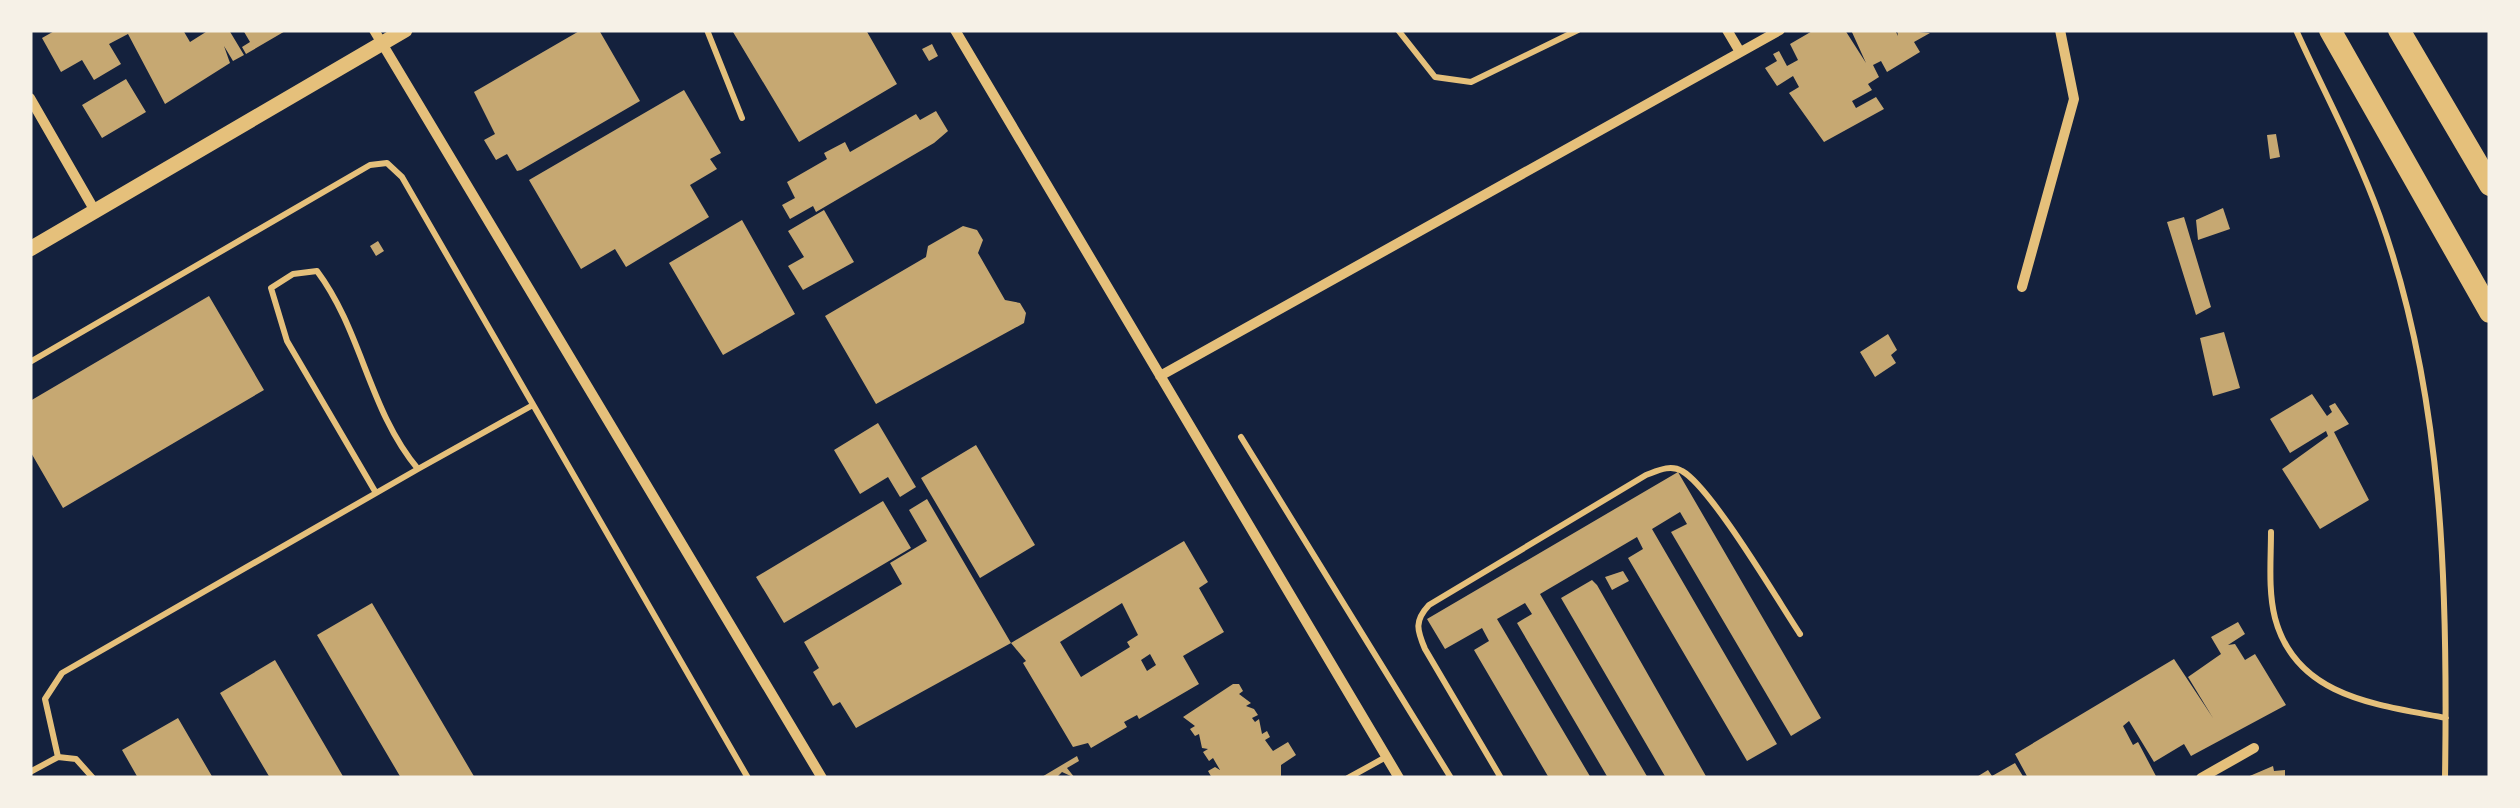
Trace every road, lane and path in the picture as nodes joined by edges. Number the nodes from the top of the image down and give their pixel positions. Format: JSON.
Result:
{"nodes":[{"id":1,"x":405,"y":30,"type":"edge"},
{"id":2,"x":707,"y":30,"type":"edge"},
{"id":3,"x":954,"y":30,"type":"edge"},
{"id":4,"x":1398,"y":30,"type":"edge"},
{"id":5,"x":1578,"y":30,"type":"edge"},
{"id":6,"x":1727,"y":30,"type":"edge"},
{"id":7,"x":1780,"y":30,"type":"edge"},
{"id":8,"x":2060,"y":30,"type":"edge"},
{"id":9,"x":2296,"y":30,"type":"edge"},
{"id":10,"x":2330,"y":30,"type":"edge"},
{"id":11,"x":2398,"y":30,"type":"edge"},
{"id":12,"x":378,"y":37,"type":"edge"},
{"id":13,"x":1740,"y":52,"type":"junction"},
{"id":14,"x":30,"y":98,"type":"edge"},
{"id":15,"x":742,"y":118,"type":"dead end"},
{"id":16,"x":2490,"y":184,"type":"edge"},
{"id":17,"x":95,"y":211,"type":"junction"},
{"id":18,"x":30,"y":249,"type":"edge"},
{"id":19,"x":2022,"y":286,"type":"dead end"},
{"id":20,"x":2490,"y":312,"type":"edge"},
{"id":21,"x":30,"y":362,"type":"edge"},
{"id":22,"x":1160,"y":376,"type":"junction"},
{"id":23,"x":533,"y":405,"type":"junction"},
{"id":24,"x":1242,"y":437,"type":"dead end"},
{"id":25,"x":418,"y":469,"type":"junction"},
{"id":26,"x":376,"y":492,"type":"junction"},
{"id":27,"x":2271,"y":532,"type":"dead end"},
{"id":28,"x":1800,"y":634,"type":"dead end"},
{"id":29,"x":2446,"y":718,"type":"junction"},
{"id":30,"x":2254,"y":748,"type":"dead end"},
{"id":31,"x":58,"y":757,"type":"junction"},
{"id":32,"x":1386,"y":757,"type":"junction"},
{"id":33,"x":30,"y":772,"type":"edge"},
{"id":34,"x":92,"y":778,"type":"edge"},
{"id":35,"x":748,"y":778,"type":"edge"},
{"id":36,"x":822,"y":778,"type":"edge"},
{"id":37,"x":1348,"y":778,"type":"edge"},
{"id":38,"x":1399,"y":778,"type":"edge"},
{"id":39,"x":1451,"y":778,"type":"edge"},
{"id":40,"x":1502,"y":778,"type":"edge"},
{"id":41,"x":2201,"y":778,"type":"edge"},
{"id":42,"x":2445,"y":778,"type":"edge"}],
"edges":[{"from":1,"to":12,"type":"street"},
{"from":2,"to":15,"type":"lane"},
{"from":3,"to":22,"type":"street"},
{"from":4,"to":5,"type":"lane"},
{"from":6,"to":13,"type":"street"},
{"from":7,"to":13,"type":"street"},
{"from":8,"to":19,"type":"street"},
{"from":9,"to":29,"type":"lane"},
{"from":10,"to":20,"type":"highway"},
{"from":11,"to":16,"type":"highway"},
{"from":12,"to":17,"type":"street"},
{"from":12,"to":36,"type":"street"},
{"from":13,"to":22,"type":"street"},
{"from":14,"to":17,"type":"street"},
{"from":17,"to":18,"type":"street"},
{"from":21,"to":23,"type":"lane"},
{"from":22,"to":32,"type":"street"},
{"from":23,"to":25,"type":"lane"},
{"from":23,"to":35,"type":"lane"},
{"from":24,"to":39,"type":"lane"},
{"from":25,"to":26,"type":"lane"},
{"from":25,"to":26,"type":"lane"},
{"from":26,"to":31,"type":"lane"},
{"from":27,"to":29,"type":"lane"},
{"from":28,"to":40,"type":"lane"},
{"from":29,"to":42,"type":"lane"},
{"from":30,"to":41,"type":"street"},
{"from":31,"to":33,"type":"lane"},
{"from":31,"to":34,"type":"lane"},
{"from":32,"to":37,"type":"lane"},
{"from":32,"to":38,"type":"street"}]}
